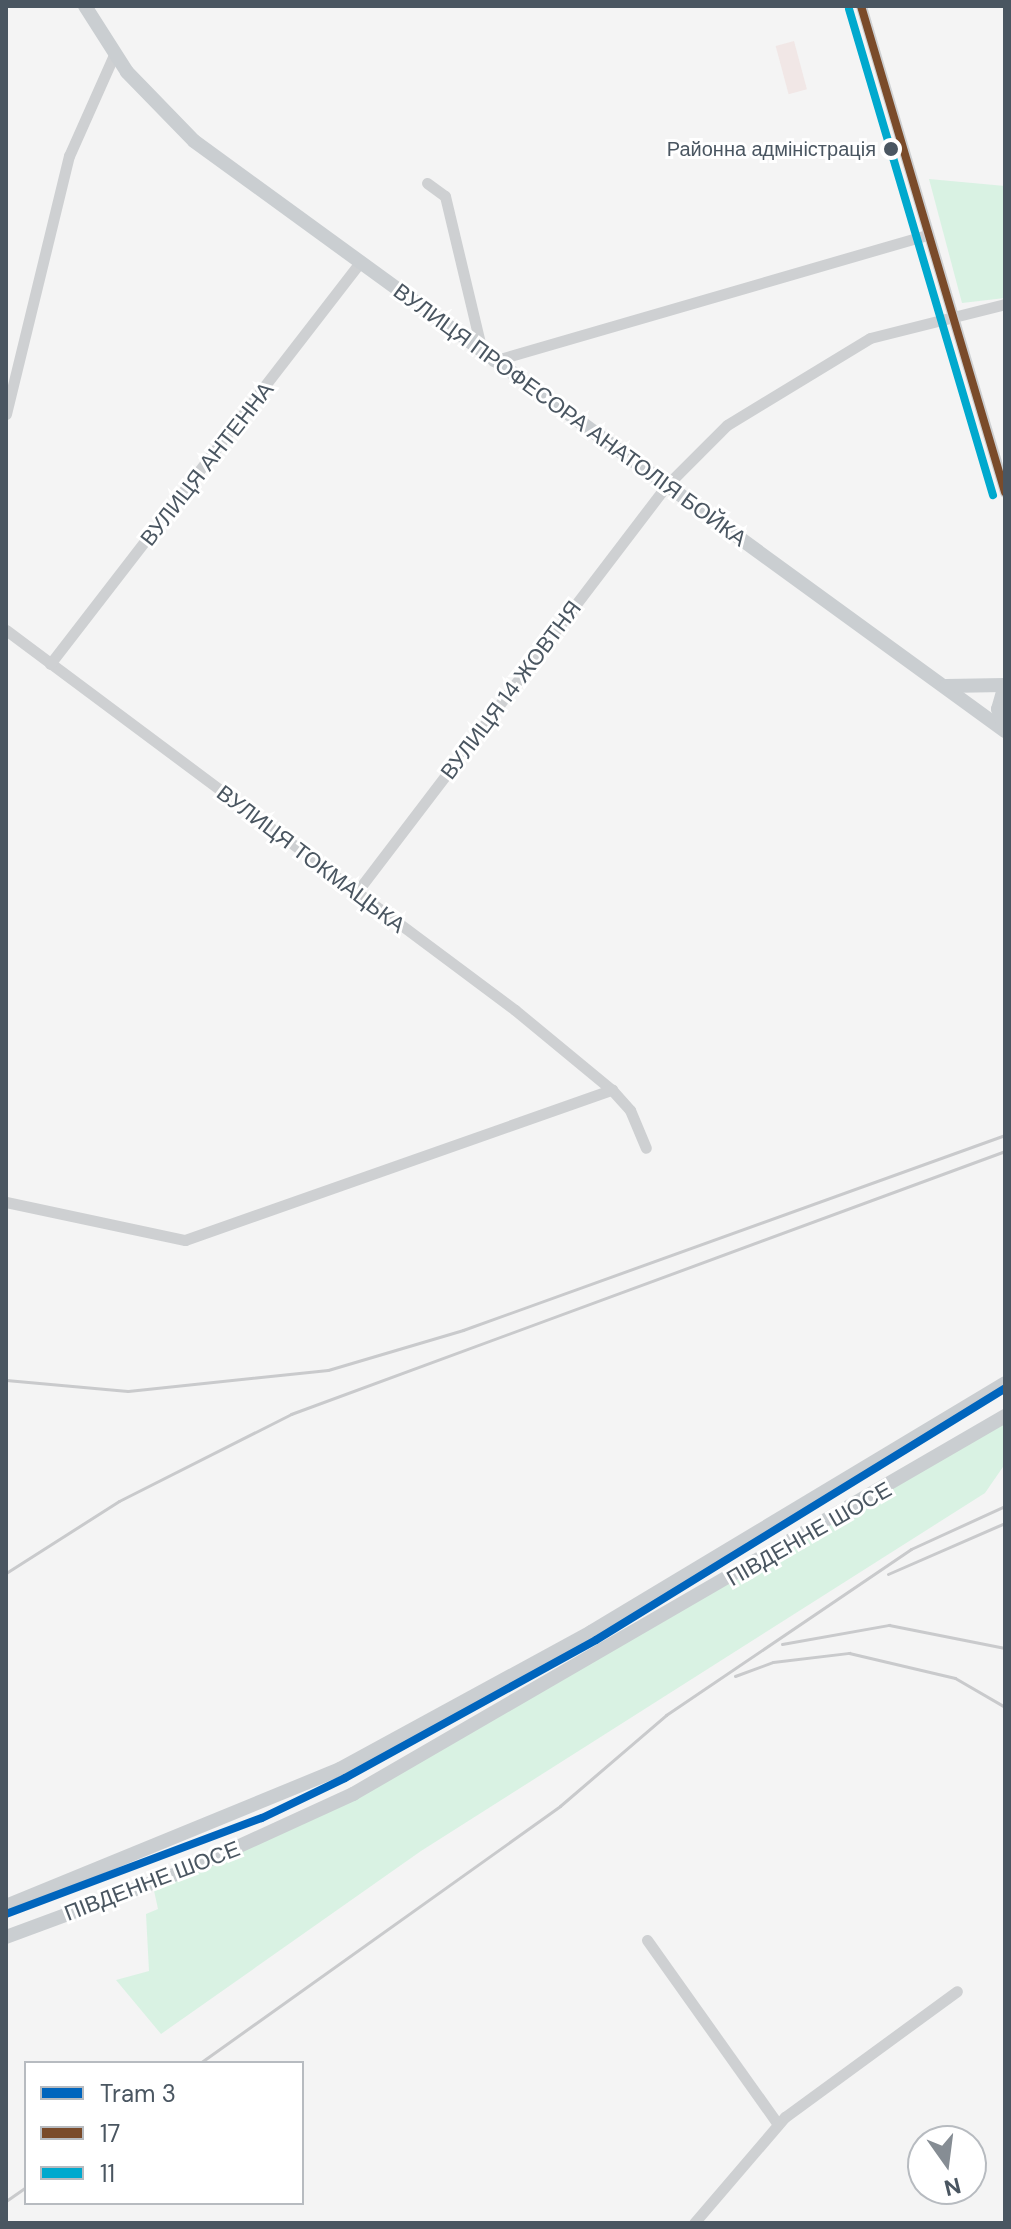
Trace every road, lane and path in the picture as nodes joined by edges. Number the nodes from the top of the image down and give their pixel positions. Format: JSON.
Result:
{"nodes":[{"id":1,"x":85,"y":6,"type":"edge"},
{"id":2,"x":97,"y":6,"type":"edge"},
{"id":3,"x":861,"y":6,"type":"edge"},
{"id":4,"x":114,"y":55,"type":"junction"},
{"id":5,"x":427,"y":183,"type":"dead end"},
{"id":6,"x":926,"y":235,"type":"junction"},
{"id":7,"x":361,"y":261,"type":"junction"},
{"id":8,"x":1005,"y":304,"type":"edge"},
{"id":9,"x":950,"y":314,"type":"junction"},
{"id":10,"x":487,"y":359,"type":"junction"},
{"id":11,"x":10,"y":382,"type":"edge"},
{"id":12,"x":6,"y":414,"type":"edge"},
{"id":13,"x":666,"y":486,"type":"junction"},
{"id":14,"x":1005,"y":492,"type":"edge"},
{"id":15,"x":6,"y":630,"type":"edge"},
{"id":16,"x":50,"y":664,"type":"junction"},
{"id":17,"x":1005,"y":685,"type":"edge"},
{"id":18,"x":946,"y":686,"type":"junction"},
{"id":19,"x":1005,"y":730,"type":"edge"},
{"id":20,"x":356,"y":893,"type":"junction"},
{"id":21,"x":612,"y":1090,"type":"junction"},
{"id":22,"x":646,"y":1148,"type":"dead end"},
{"id":23,"x":6,"y":1202,"type":"edge"},
{"id":24,"x":1005,"y":1383,"type":"edge"},
{"id":25,"x":1005,"y":1416,"type":"edge"},
{"id":26,"x":6,"y":1906,"type":"edge"},
{"id":27,"x":6,"y":1937,"type":"edge"},
{"id":28,"x":647,"y":1940,"type":"dead end"},
{"id":29,"x":957,"y":1991,"type":"dead end"},
{"id":30,"x":778,"y":2124,"type":"junction"},
{"id":31,"x":694,"y":2223,"type":"edge"}],
"edges":[{"from":1,"to":4,"type":"main road"},
{"from":2,"to":4,"type":"main road"},
{"from":3,"to":6,"type":"street"},
{"from":4,"to":7,"type":"main road","name":"ВУЛИЦЯ ПРОФЕСОРА АНАТОЛІЯ БОЙКА"},
{"from":4,"to":11,"type":"street"},
{"from":5,"to":10,"type":"street"},
{"from":6,"to":9,"type":"street"},
{"from":6,"to":10,"type":"street"},
{"from":7,"to":10,"type":"main road","name":"ВУЛИЦЯ ПРОФЕСОРА АНАТОЛІЯ БОЙКА"},
{"from":7,"to":16,"type":"street","name":"ВУЛИЦЯ АНТЕННА"},
{"from":8,"to":9,"type":"street","name":"ВУЛИЦЯ 14 ЖОВТНЯ"},
{"from":9,"to":13,"type":"street","name":"ВУЛИЦЯ 14 ЖОВТНЯ"},
{"from":9,"to":14,"type":"street"},
{"from":10,"to":13,"type":"main road","name":"ВУЛИЦЯ ПРОФЕСОРА АНАТОЛІЯ БОЙКА"},
{"from":11,"to":12,"type":"street"},
{"from":13,"to":18,"type":"main road","name":"ВУЛИЦЯ ПРОФЕСОРА АНАТОЛІЯ БОЙКА"},
{"from":13,"to":20,"type":"street","name":"ВУЛИЦЯ 14 ЖОВТНЯ"},
{"from":15,"to":16,"type":"street","name":"ВУЛИЦЯ ТОКМАЦЬКА"},
{"from":16,"to":20,"type":"street","name":"ВУЛИЦЯ ТОКМАЦЬКА"},
{"from":17,"to":18,"type":"main road"},
{"from":17,"to":19,"type":"main road"},
{"from":18,"to":19,"type":"main road","name":"ВУЛИЦЯ ПРОФЕСОРА АНАТОЛІЯ БОЙКА"},
{"from":20,"to":21,"type":"street","name":"ВУЛИЦЯ ТОКМАЦЬКА"},
{"from":21,"to":22,"type":"street","name":"ВУЛИЦЯ ТОКМАЦЬКА"},
{"from":21,"to":23,"type":"street"},
{"from":24,"to":26,"type":"main road","name":"ПІВДЕННЕ ШОСЕ"},
{"from":25,"to":27,"type":"main road","name":"ПІВДЕННЕ ШОСЕ"},
{"from":28,"to":30,"type":"street"},
{"from":29,"to":30,"type":"street"},
{"from":30,"to":31,"type":"street"}]}
